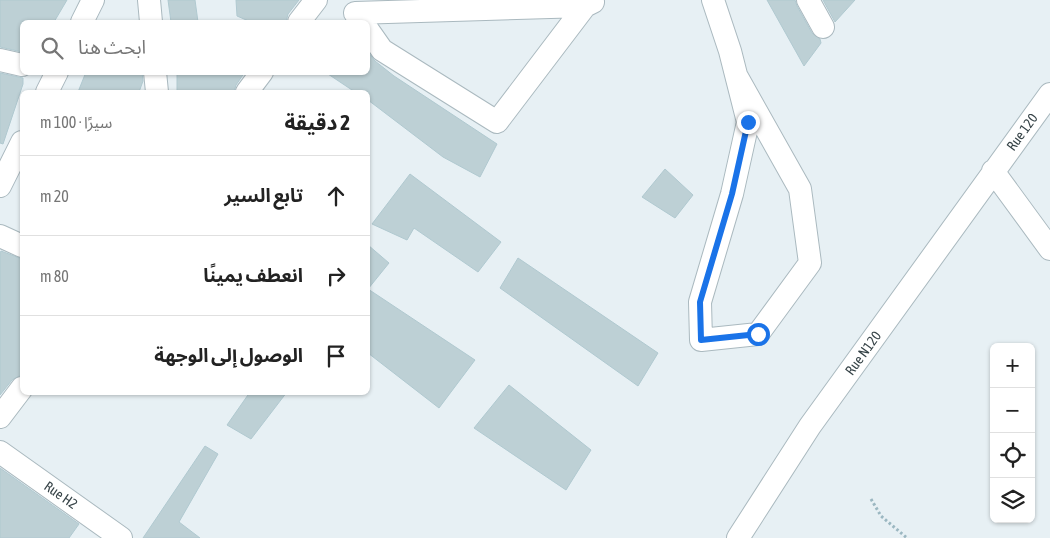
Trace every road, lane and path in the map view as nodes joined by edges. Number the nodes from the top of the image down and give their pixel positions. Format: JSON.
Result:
{"nodes":[{"id":1,"x":93,"y":0,"type":"edge"},
{"id":2,"x":148,"y":0,"type":"edge"},
{"id":3,"x":316,"y":0,"type":"edge"},
{"id":4,"x":713,"y":0,"type":"edge"},
{"id":5,"x":808,"y":0,"type":"edge"},
{"id":6,"x":592,"y":3,"type":"edge"},
{"id":7,"x":83,"y":20,"type":"edge"},
{"id":8,"x":150,"y":20,"type":"edge"},
{"id":9,"x":301,"y":20,"type":"edge"},
{"id":10,"x":360,"y":20,"type":"edge"},
{"id":11,"x":823,"y":27,"type":"dead end"},
{"id":12,"x":370,"y":33,"type":"edge"},
{"id":13,"x":0,"y":60,"type":"edge"},
{"id":14,"x":20,"y":65,"type":"edge"},
{"id":15,"x":56,"y":75,"type":"edge"},
{"id":16,"x":155,"y":75,"type":"edge"},
{"id":17,"x":260,"y":75,"type":"edge"},
{"id":18,"x":737,"y":77,"type":"junction"},
{"id":19,"x":48,"y":90,"type":"edge"},
{"id":20,"x":157,"y":90,"type":"edge"},
{"id":21,"x":248,"y":90,"type":"edge"},
{"id":22,"x":1050,"y":94,"type":"edge"},
{"id":23,"x":16,"y":151,"type":"edge"},
{"id":24,"x":993,"y":171,"type":"junction"},
{"id":25,"x":0,"y":186,"type":"edge"},
{"id":26,"x":0,"y":236,"type":"edge"},
{"id":27,"x":20,"y":245,"type":"edge"},
{"id":28,"x":1050,"y":249,"type":"edge"},
{"id":29,"x":20,"y":391,"type":"edge"},
{"id":30,"x":0,"y":417,"type":"edge"},
{"id":31,"x":0,"y":452,"type":"edge"},
{"id":32,"x":871,"y":500,"type":"dead end"},
{"id":33,"x":92,"y":530,"type":"edge"},
{"id":34,"x":121,"y":538,"type":"edge"},
{"id":35,"x":738,"y":538,"type":"edge"},
{"id":36,"x":907,"y":538,"type":"edge"}],
"edges":[{"from":1,"to":7,"type":"street"},
{"from":2,"to":8,"type":"street"},
{"from":3,"to":9,"type":"street"},
{"from":4,"to":18,"type":"street"},
{"from":5,"to":11,"type":"street"},
{"from":6,"to":10,"type":"street"},
{"from":6,"to":12,"type":"street"},
{"from":13,"to":14,"type":"street"},
{"from":15,"to":19,"type":"street"},
{"from":16,"to":20,"type":"street"},
{"from":17,"to":21,"type":"street"},
{"from":18,"to":18,"type":"street"},
{"from":22,"to":24,"type":"street","name":"Rue 120"},
{"from":23,"to":25,"type":"street"},
{"from":24,"to":28,"type":"street"},
{"from":24,"to":35,"type":"street","name":"Rue N120"},
{"from":26,"to":27,"type":"street"},
{"from":29,"to":30,"type":"street"},
{"from":31,"to":33,"type":"street","name":"Rue H2"},
{"from":32,"to":36,"type":"path"},
{"from":33,"to":34,"type":"street","name":"Rue H2"}]}
